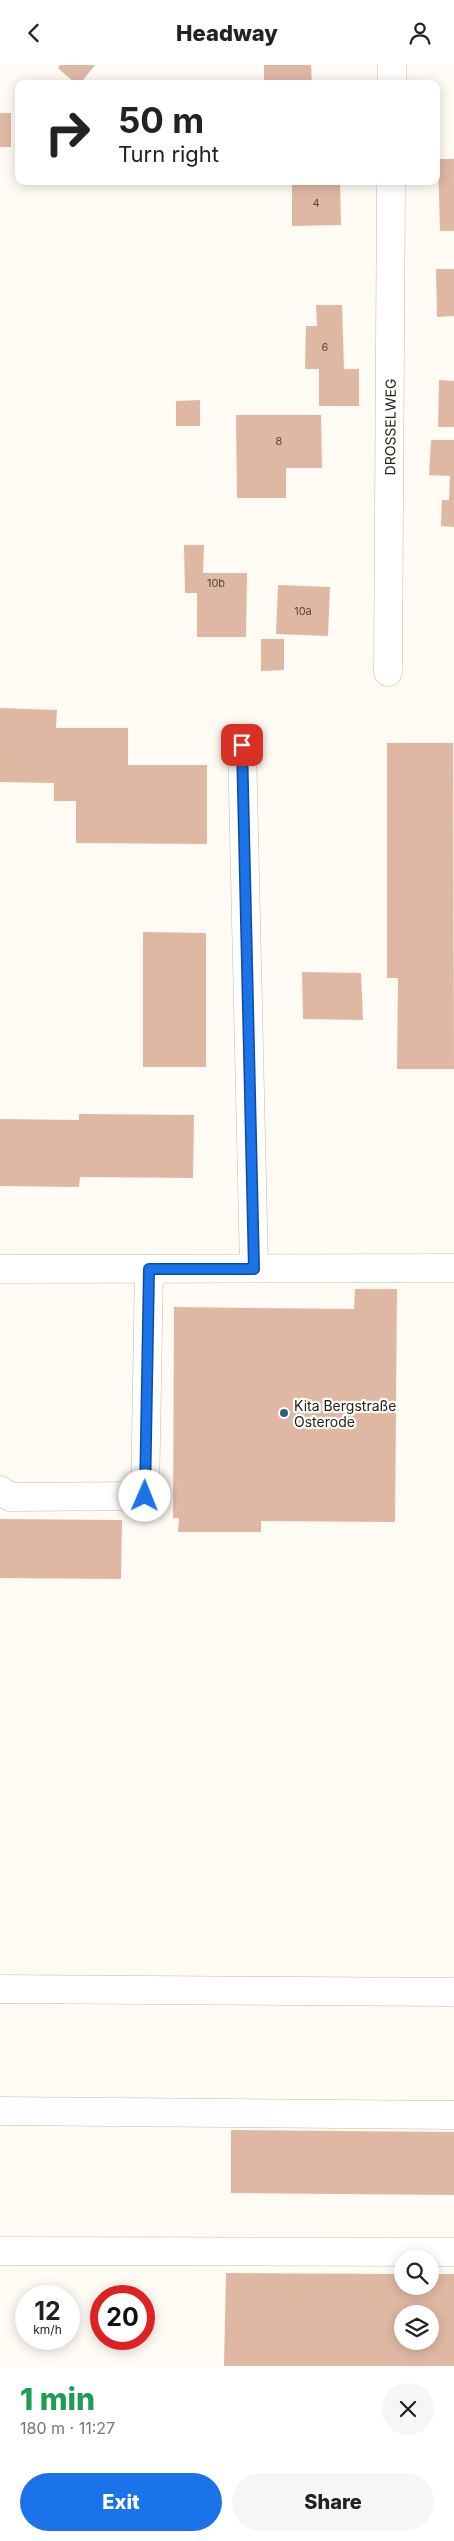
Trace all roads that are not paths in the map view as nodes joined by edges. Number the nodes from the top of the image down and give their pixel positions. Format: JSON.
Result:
{"nodes":[{"id":1,"x":392,"y":65,"type":"edge"},
{"id":2,"x":392,"y":80,"type":"edge"},
{"id":3,"x":391,"y":185,"type":"edge"},
{"id":4,"x":388,"y":673,"type":"dead end"},
{"id":5,"x":242,"y":745,"type":"dead end"},
{"id":6,"x":454,"y":1268,"type":"edge"},
{"id":7,"x":0,"y":1269,"type":"edge"},
{"id":8,"x":149,"y":1269,"type":"junction"},
{"id":9,"x":254,"y":1269,"type":"junction"},
{"id":10,"x":0,"y":1490,"type":"edge"},
{"id":11,"x":0,"y":1989,"type":"edge"},
{"id":12,"x":454,"y":1992,"type":"edge"},
{"id":13,"x":0,"y":2111,"type":"edge"},
{"id":14,"x":454,"y":2115,"type":"edge"},
{"id":15,"x":0,"y":2251,"type":"edge"},
{"id":16,"x":454,"y":2253,"type":"edge"}],
"edges":[{"from":1,"to":2,"type":"lane"},
{"from":3,"to":4,"type":"lane","name":"DROSSELWEG"},
{"from":5,"to":9,"type":"lane"},
{"from":6,"to":9,"type":"lane"},
{"from":7,"to":8,"type":"lane"},
{"from":8,"to":9,"type":"lane"},
{"from":8,"to":10,"type":"lane"},
{"from":11,"to":12,"type":"lane"},
{"from":13,"to":14,"type":"lane"},
{"from":15,"to":16,"type":"lane"}]}
